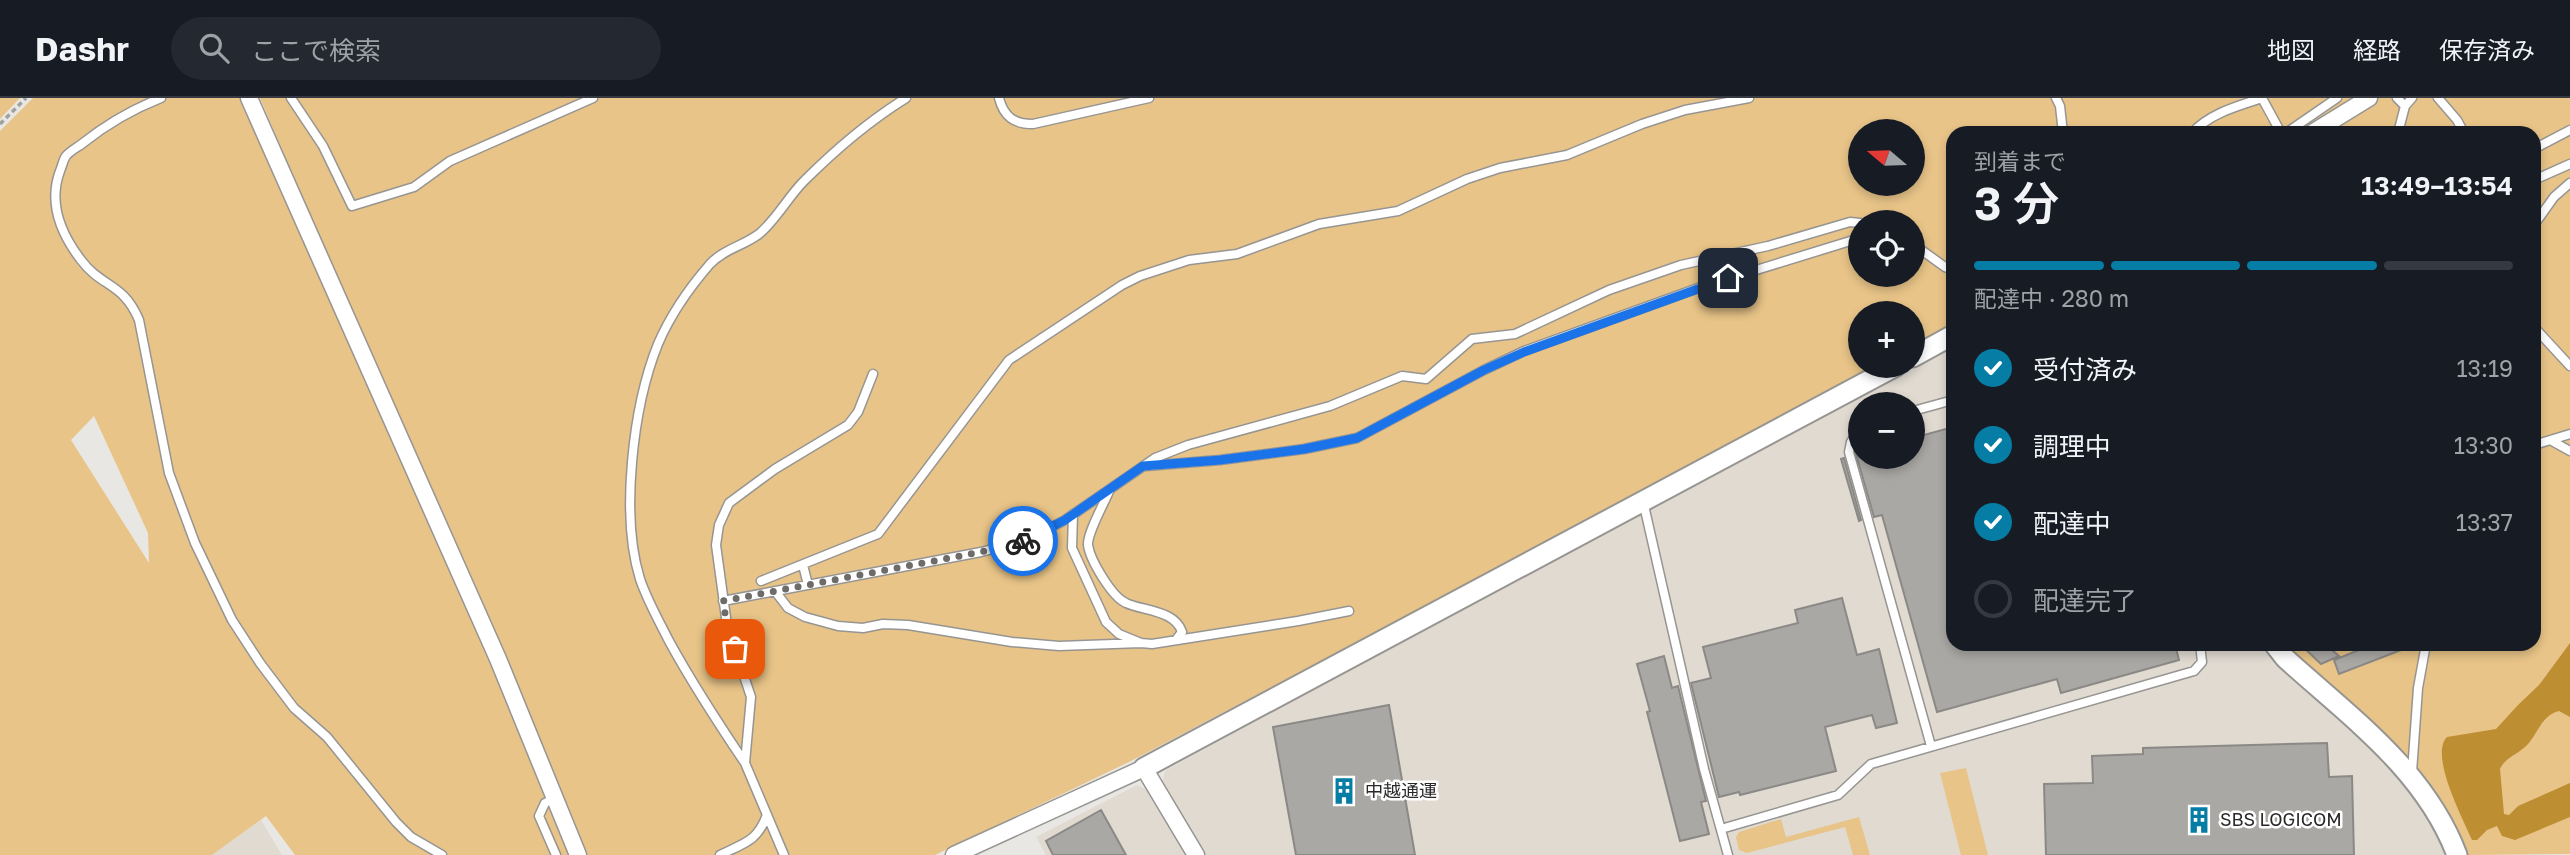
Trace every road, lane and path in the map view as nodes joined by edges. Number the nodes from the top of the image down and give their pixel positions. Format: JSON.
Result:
{"nodes":[{"id":1,"x":26,"y":98,"type":"edge"},
{"id":2,"x":161,"y":98,"type":"edge"},
{"id":3,"x":249,"y":98,"type":"edge"},
{"id":4,"x":291,"y":98,"type":"edge"},
{"id":5,"x":593,"y":98,"type":"edge"},
{"id":6,"x":906,"y":98,"type":"edge"},
{"id":7,"x":999,"y":98,"type":"edge"},
{"id":8,"x":1149,"y":98,"type":"edge"},
{"id":9,"x":1749,"y":98,"type":"edge"},
{"id":10,"x":2056,"y":98,"type":"edge"},
{"id":11,"x":2262,"y":98,"type":"edge"},
{"id":12,"x":2337,"y":98,"type":"edge"},
{"id":13,"x":2369,"y":98,"type":"edge"},
{"id":14,"x":2397,"y":98,"type":"edge"},
{"id":15,"x":2412,"y":98,"type":"edge"},
{"id":16,"x":2438,"y":98,"type":"edge"},
{"id":17,"x":2405,"y":106,"type":"junction"},
{"id":18,"x":0,"y":124,"type":"edge"},
{"id":19,"x":2062,"y":126,"type":"edge"},
{"id":20,"x":2199,"y":126,"type":"edge"},
{"id":21,"x":2278,"y":126,"type":"edge"},
{"id":22,"x":2292,"y":126,"type":"edge"},
{"id":23,"x":2323,"y":126,"type":"edge"},
{"id":24,"x":2400,"y":126,"type":"edge"},
{"id":25,"x":2461,"y":126,"type":"edge"},
{"id":26,"x":2570,"y":130,"type":"edge"},
{"id":27,"x":2541,"y":145,"type":"edge"},
{"id":28,"x":2570,"y":164,"type":"edge"},
{"id":29,"x":2541,"y":177,"type":"edge"},
{"id":30,"x":2570,"y":183,"type":"edge"},
{"id":31,"x":2541,"y":215,"type":"edge"},
{"id":32,"x":1848,"y":223,"type":"edge"},
{"id":33,"x":1848,"y":241,"type":"edge"},
{"id":34,"x":1925,"y":253,"type":"edge"},
{"id":35,"x":1946,"y":267,"type":"edge"},
{"id":36,"x":2541,"y":335,"type":"edge"},
{"id":37,"x":1946,"y":339,"type":"edge"},
{"id":38,"x":1925,"y":350,"type":"edge"},
{"id":39,"x":2570,"y":366,"type":"edge"},
{"id":40,"x":873,"y":374,"type":"dead end"},
{"id":41,"x":1874,"y":378,"type":"edge"},
{"id":42,"x":1946,"y":402,"type":"edge"},
{"id":43,"x":1925,"y":408,"type":"edge"},
{"id":44,"x":2570,"y":434,"type":"edge"},
{"id":45,"x":2552,"y":441,"type":"junction"},
{"id":46,"x":2541,"y":443,"type":"edge"},
{"id":47,"x":2570,"y":451,"type":"edge"},
{"id":48,"x":1143,"y":466,"type":"junction"},
{"id":49,"x":1854,"y":469,"type":"edge"},
{"id":50,"x":1111,"y":489,"type":"junction"},
{"id":51,"x":1643,"y":501,"type":"junction"},
{"id":52,"x":1073,"y":514,"type":"junction"},
{"id":53,"x":803,"y":565,"type":"junction"},
{"id":54,"x":761,"y":581,"type":"dead end"},
{"id":55,"x":808,"y":585,"type":"junction"},
{"id":56,"x":775,"y":591,"type":"junction"},
{"id":57,"x":723,"y":601,"type":"junction"},
{"id":58,"x":1349,"y":611,"type":"dead end"},
{"id":59,"x":1176,"y":640,"type":"junction"},
{"id":60,"x":1141,"y":643,"type":"junction"},
{"id":61,"x":2201,"y":651,"type":"edge"},
{"id":62,"x":2280,"y":651,"type":"edge"},
{"id":63,"x":2425,"y":651,"type":"edge"},
{"id":64,"x":1931,"y":746,"type":"junction"},
{"id":65,"x":745,"y":762,"type":"junction"},
{"id":66,"x":1144,"y":768,"type":"junction"},
{"id":67,"x":2411,"y":775,"type":"junction"},
{"id":68,"x":555,"y":798,"type":"junction"},
{"id":69,"x":767,"y":815,"type":"junction"},
{"id":70,"x":1721,"y":829,"type":"junction"},
{"id":71,"x":442,"y":855,"type":"edge"},
{"id":72,"x":556,"y":855,"type":"edge"},
{"id":73,"x":578,"y":855,"type":"edge"},
{"id":74,"x":720,"y":855,"type":"edge"},
{"id":75,"x":784,"y":855,"type":"edge"},
{"id":76,"x":954,"y":855,"type":"edge"},
{"id":77,"x":1196,"y":855,"type":"edge"},
{"id":78,"x":1728,"y":855,"type":"edge"},
{"id":79,"x":2458,"y":855,"type":"edge"}],
"edges":[{"from":1,"to":18,"type":"path"},
{"from":2,"to":71,"type":"lane"},
{"from":3,"to":68,"type":"street"},
{"from":4,"to":5,"type":"lane"},
{"from":6,"to":65,"type":"lane"},
{"from":7,"to":8,"type":"lane"},
{"from":9,"to":53,"type":"lane"},
{"from":10,"to":19,"type":"lane"},
{"from":11,"to":20,"type":"lane"},
{"from":11,"to":21,"type":"lane"},
{"from":12,"to":22,"type":"lane"},
{"from":13,"to":23,"type":"street"},
{"from":14,"to":17,"type":"lane"},
{"from":15,"to":17,"type":"lane"},
{"from":16,"to":25,"type":"lane"},
{"from":17,"to":24,"type":"lane"},
{"from":26,"to":27,"type":"lane"},
{"from":28,"to":29,"type":"lane"},
{"from":30,"to":31,"type":"lane"},
{"from":32,"to":48,"type":"lane"},
{"from":33,"to":48,"type":"lane"},
{"from":34,"to":35,"type":"lane"},
{"from":36,"to":39,"type":"lane"},
{"from":37,"to":38,"type":"street"},
{"from":40,"to":57,"type":"lane"},
{"from":41,"to":51,"type":"street"},
{"from":42,"to":43,"type":"lane"},
{"from":44,"to":45,"type":"lane"},
{"from":45,"to":46,"type":"lane"},
{"from":45,"to":47,"type":"lane"},
{"from":48,"to":50,"type":"lane"},
{"from":49,"to":64,"type":"lane"},
{"from":50,"to":52,"type":"lane"},
{"from":50,"to":59,"type":"lane"},
{"from":51,"to":66,"type":"street"},
{"from":51,"to":70,"type":"lane"},
{"from":52,"to":55,"type":"lane"},
{"from":52,"to":60,"type":"lane"},
{"from":53,"to":54,"type":"lane"},
{"from":53,"to":55,"type":"lane"},
{"from":55,"to":56,"type":"lane"},
{"from":56,"to":57,"type":"lane"},
{"from":56,"to":60,"type":"lane"},
{"from":57,"to":65,"type":"lane"},
{"from":58,"to":59,"type":"lane"},
{"from":59,"to":60,"type":"lane"},
{"from":61,"to":64,"type":"lane"},
{"from":62,"to":67,"type":"street"},
{"from":63,"to":67,"type":"lane"},
{"from":64,"to":70,"type":"lane"},
{"from":65,"to":69,"type":"lane"},
{"from":66,"to":76,"type":"street"},
{"from":66,"to":77,"type":"street"},
{"from":67,"to":79,"type":"street"},
{"from":68,"to":72,"type":"lane"},
{"from":68,"to":73,"type":"street"},
{"from":69,"to":74,"type":"lane"},
{"from":69,"to":75,"type":"lane"},
{"from":70,"to":78,"type":"lane"}]}
